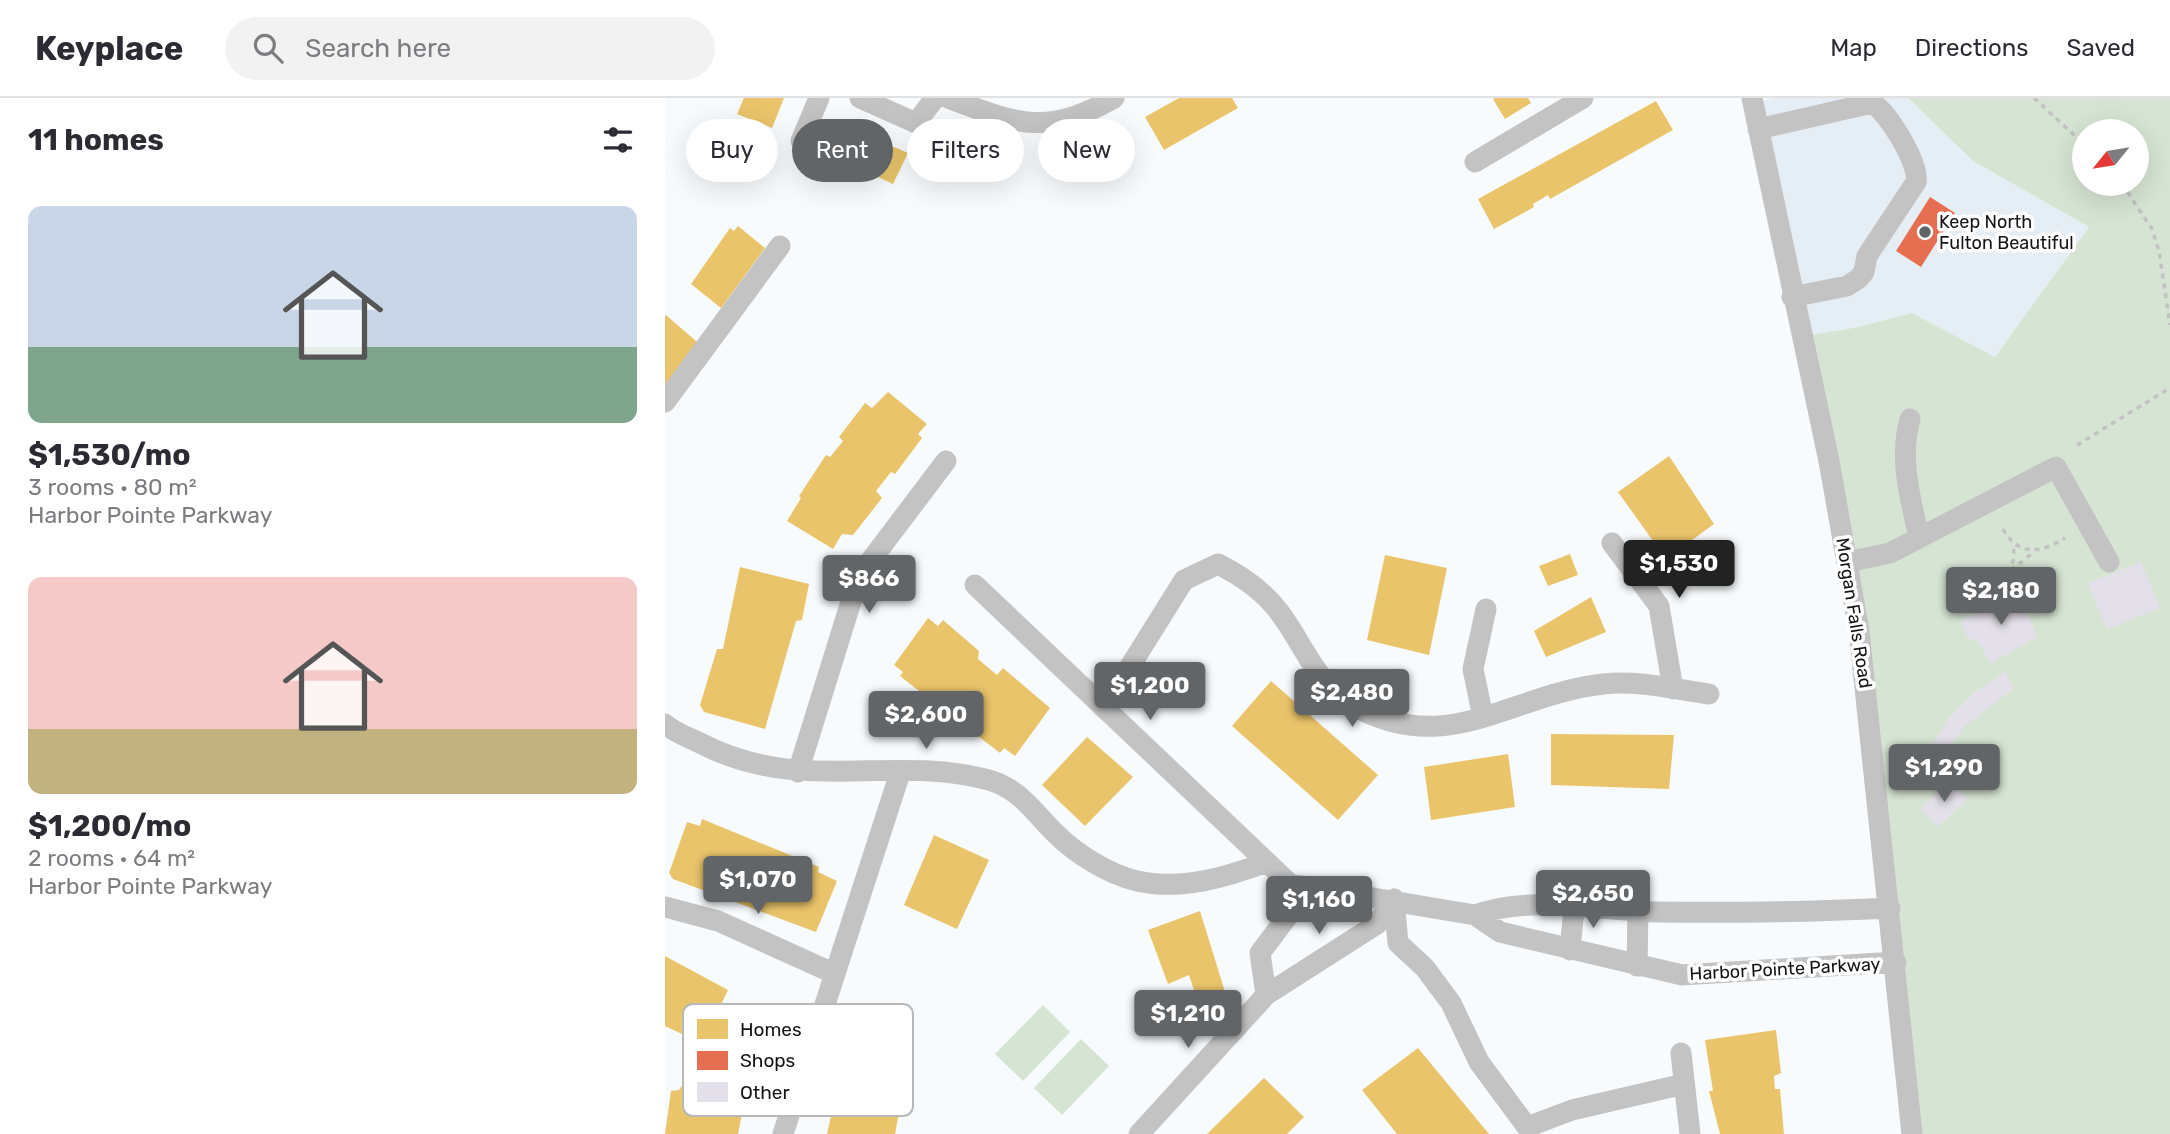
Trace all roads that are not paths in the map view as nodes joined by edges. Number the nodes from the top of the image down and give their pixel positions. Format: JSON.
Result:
{"nodes":[{"id":1,"x":819,"y":98,"type":"edge"},
{"id":2,"x":860,"y":98,"type":"edge"},
{"id":3,"x":935,"y":98,"type":"edge"},
{"id":4,"x":949,"y":98,"type":"edge"},
{"id":5,"x":1114,"y":98,"type":"edge"},
{"id":6,"x":1752,"y":98,"type":"edge"},
{"id":7,"x":1575,"y":100,"type":"edge"},
{"id":8,"x":810,"y":119,"type":"edge"},
{"id":9,"x":1758,"y":129,"type":"junction"},
{"id":10,"x":1475,"y":162,"type":"dead end"},
{"id":11,"x":781,"y":246,"type":"dead end"},
{"id":12,"x":1792,"y":297,"type":"junction"},
{"id":13,"x":665,"y":402,"type":"edge"},
{"id":14,"x":1910,"y":419,"type":"dead end"},
{"id":15,"x":946,"y":461,"type":"dead end"},
{"id":16,"x":1919,"y":537,"type":"junction"},
{"id":17,"x":1612,"y":543,"type":"dead end"},
{"id":18,"x":1847,"y":562,"type":"junction"},
{"id":19,"x":2109,"y":562,"type":"dead end"},
{"id":20,"x":975,"y":585,"type":"dead end"},
{"id":21,"x":1486,"y":609,"type":"dead end"},
{"id":22,"x":1674,"y":689,"type":"junction"},
{"id":23,"x":1709,"y":694,"type":"dead end"},
{"id":24,"x":1104,"y":708,"type":"junction"},
{"id":25,"x":1483,"y":717,"type":"junction"},
{"id":26,"x":665,"y":724,"type":"edge"},
{"id":27,"x":798,"y":772,"type":"junction"},
{"id":28,"x":899,"y":772,"type":"junction"},
{"id":29,"x":1267,"y":862,"type":"junction"},
{"id":30,"x":1308,"y":889,"type":"junction"},
{"id":31,"x":1394,"y":899,"type":"junction"},
{"id":32,"x":665,"y":907,"type":"edge"},
{"id":33,"x":1574,"y":908,"type":"junction"},
{"id":34,"x":1890,"y":908,"type":"junction"},
{"id":35,"x":1638,"y":910,"type":"junction"},
{"id":36,"x":1475,"y":915,"type":"junction"},
{"id":37,"x":1570,"y":950,"type":"junction"},
{"id":38,"x":1896,"y":962,"type":"junction"},
{"id":39,"x":1637,"y":966,"type":"junction"},
{"id":40,"x":834,"y":973,"type":"junction"},
{"id":41,"x":1266,"y":995,"type":"junction"},
{"id":42,"x":824,"y":1004,"type":"edge"},
{"id":43,"x":1681,"y":1053,"type":"dead end"},
{"id":44,"x":1684,"y":1084,"type":"junction"},
{"id":45,"x":789,"y":1116,"type":"edge"},
{"id":46,"x":783,"y":1134,"type":"edge"},
{"id":47,"x":1139,"y":1134,"type":"edge"},
{"id":48,"x":1690,"y":1134,"type":"edge"},
{"id":49,"x":1913,"y":1134,"type":"edge"}],
"edges":[{"from":1,"to":8,"type":"street"},
{"from":2,"to":3,"type":"street"},
{"from":4,"to":5,"type":"street"},
{"from":6,"to":9,"type":"street","name":"Morgan Falls Road"},
{"from":7,"to":10,"type":"street"},
{"from":9,"to":12,"type":"street","name":"Morgan Falls Road"},
{"from":9,"to":12,"type":"street"},
{"from":11,"to":13,"type":"street"},
{"from":12,"to":18,"type":"street","name":"Morgan Falls Road"},
{"from":14,"to":16,"type":"street"},
{"from":15,"to":27,"type":"street"},
{"from":16,"to":18,"type":"street"},
{"from":16,"to":19,"type":"street"},
{"from":17,"to":22,"type":"street"},
{"from":18,"to":34,"type":"street","name":"Morgan Falls Road"},
{"from":20,"to":24,"type":"street"},
{"from":21,"to":25,"type":"street"},
{"from":22,"to":23,"type":"street"},
{"from":22,"to":25,"type":"street"},
{"from":24,"to":25,"type":"street"},
{"from":24,"to":29,"type":"street"},
{"from":26,"to":27,"type":"street"},
{"from":27,"to":28,"type":"street"},
{"from":28,"to":29,"type":"street"},
{"from":28,"to":40,"type":"street"},
{"from":29,"to":30,"type":"street"},
{"from":30,"to":31,"type":"street","name":"Harbor Pointe Parkway"},
{"from":30,"to":41,"type":"street"},
{"from":31,"to":36,"type":"street","name":"Harbor Pointe Parkway"},
{"from":31,"to":41,"type":"street"},
{"from":31,"to":44,"type":"street"},
{"from":32,"to":40,"type":"street"},
{"from":33,"to":35,"type":"street","name":"Harbor Pointe Parkway"},
{"from":33,"to":36,"type":"street","name":"Harbor Pointe Parkway"},
{"from":33,"to":37,"type":"street"},
{"from":34,"to":35,"type":"street","name":"Harbor Pointe Parkway"},
{"from":34,"to":38,"type":"street","name":"Morgan Falls Road"},
{"from":35,"to":39,"type":"street"},
{"from":36,"to":37,"type":"street","name":"Harbor Pointe Parkway"},
{"from":37,"to":39,"type":"street","name":"Harbor Pointe Parkway"},
{"from":38,"to":39,"type":"street","name":"Harbor Pointe Parkway"},
{"from":38,"to":49,"type":"street","name":"Morgan Falls Road"},
{"from":40,"to":42,"type":"street"},
{"from":41,"to":47,"type":"street"},
{"from":43,"to":44,"type":"street"},
{"from":44,"to":48,"type":"street"},
{"from":45,"to":46,"type":"street"}]}
